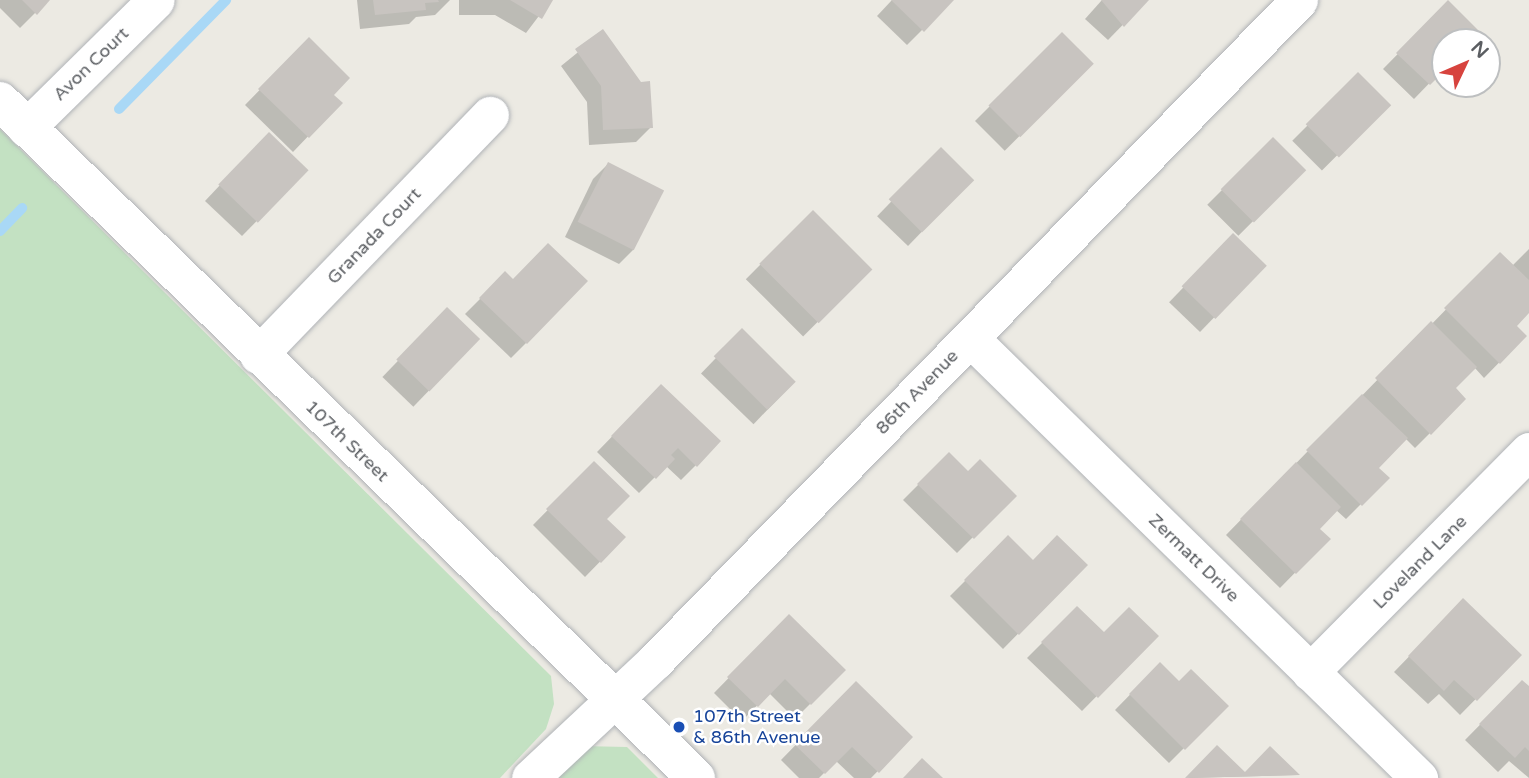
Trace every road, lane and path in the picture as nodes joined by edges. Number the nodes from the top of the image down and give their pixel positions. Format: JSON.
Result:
{"nodes":[{"id":1,"x":156,"y":0,"type":"edge"},
{"id":2,"x":1299,"y":0,"type":"edge"},
{"id":3,"x":0,"y":101,"type":"edge"},
{"id":4,"x":490,"y":116,"type":"dead end"},
{"id":5,"x":26,"y":128,"type":"junction"},
{"id":6,"x":970,"y":338,"type":"junction"},
{"id":7,"x":258,"y":355,"type":"junction"},
{"id":8,"x":1529,"y":451,"type":"edge"},
{"id":9,"x":1310,"y":673,"type":"junction"},
{"id":10,"x":613,"y":697,"type":"junction"},
{"id":11,"x":530,"y":778,"type":"edge"},
{"id":12,"x":696,"y":778,"type":"edge"},
{"id":13,"x":1419,"y":778,"type":"edge"}],
"edges":[{"from":1,"to":5,"type":"street","name":"Avon Court"},
{"from":2,"to":6,"type":"street","name":"86th Avenue"},
{"from":3,"to":5,"type":"street","name":"107th Street"},
{"from":4,"to":7,"type":"street","name":"Granada Court"},
{"from":5,"to":7,"type":"street","name":"107th Street"},
{"from":6,"to":9,"type":"street","name":"Zermatt Drive"},
{"from":6,"to":10,"type":"street","name":"86th Avenue"},
{"from":7,"to":10,"type":"street","name":"107th Street"},
{"from":8,"to":9,"type":"street","name":"Loveland Lane"},
{"from":9,"to":13,"type":"street","name":"Zermatt Drive"},
{"from":10,"to":11,"type":"street","name":"86th Avenue"},
{"from":10,"to":12,"type":"street","name":"107th Street"}]}
